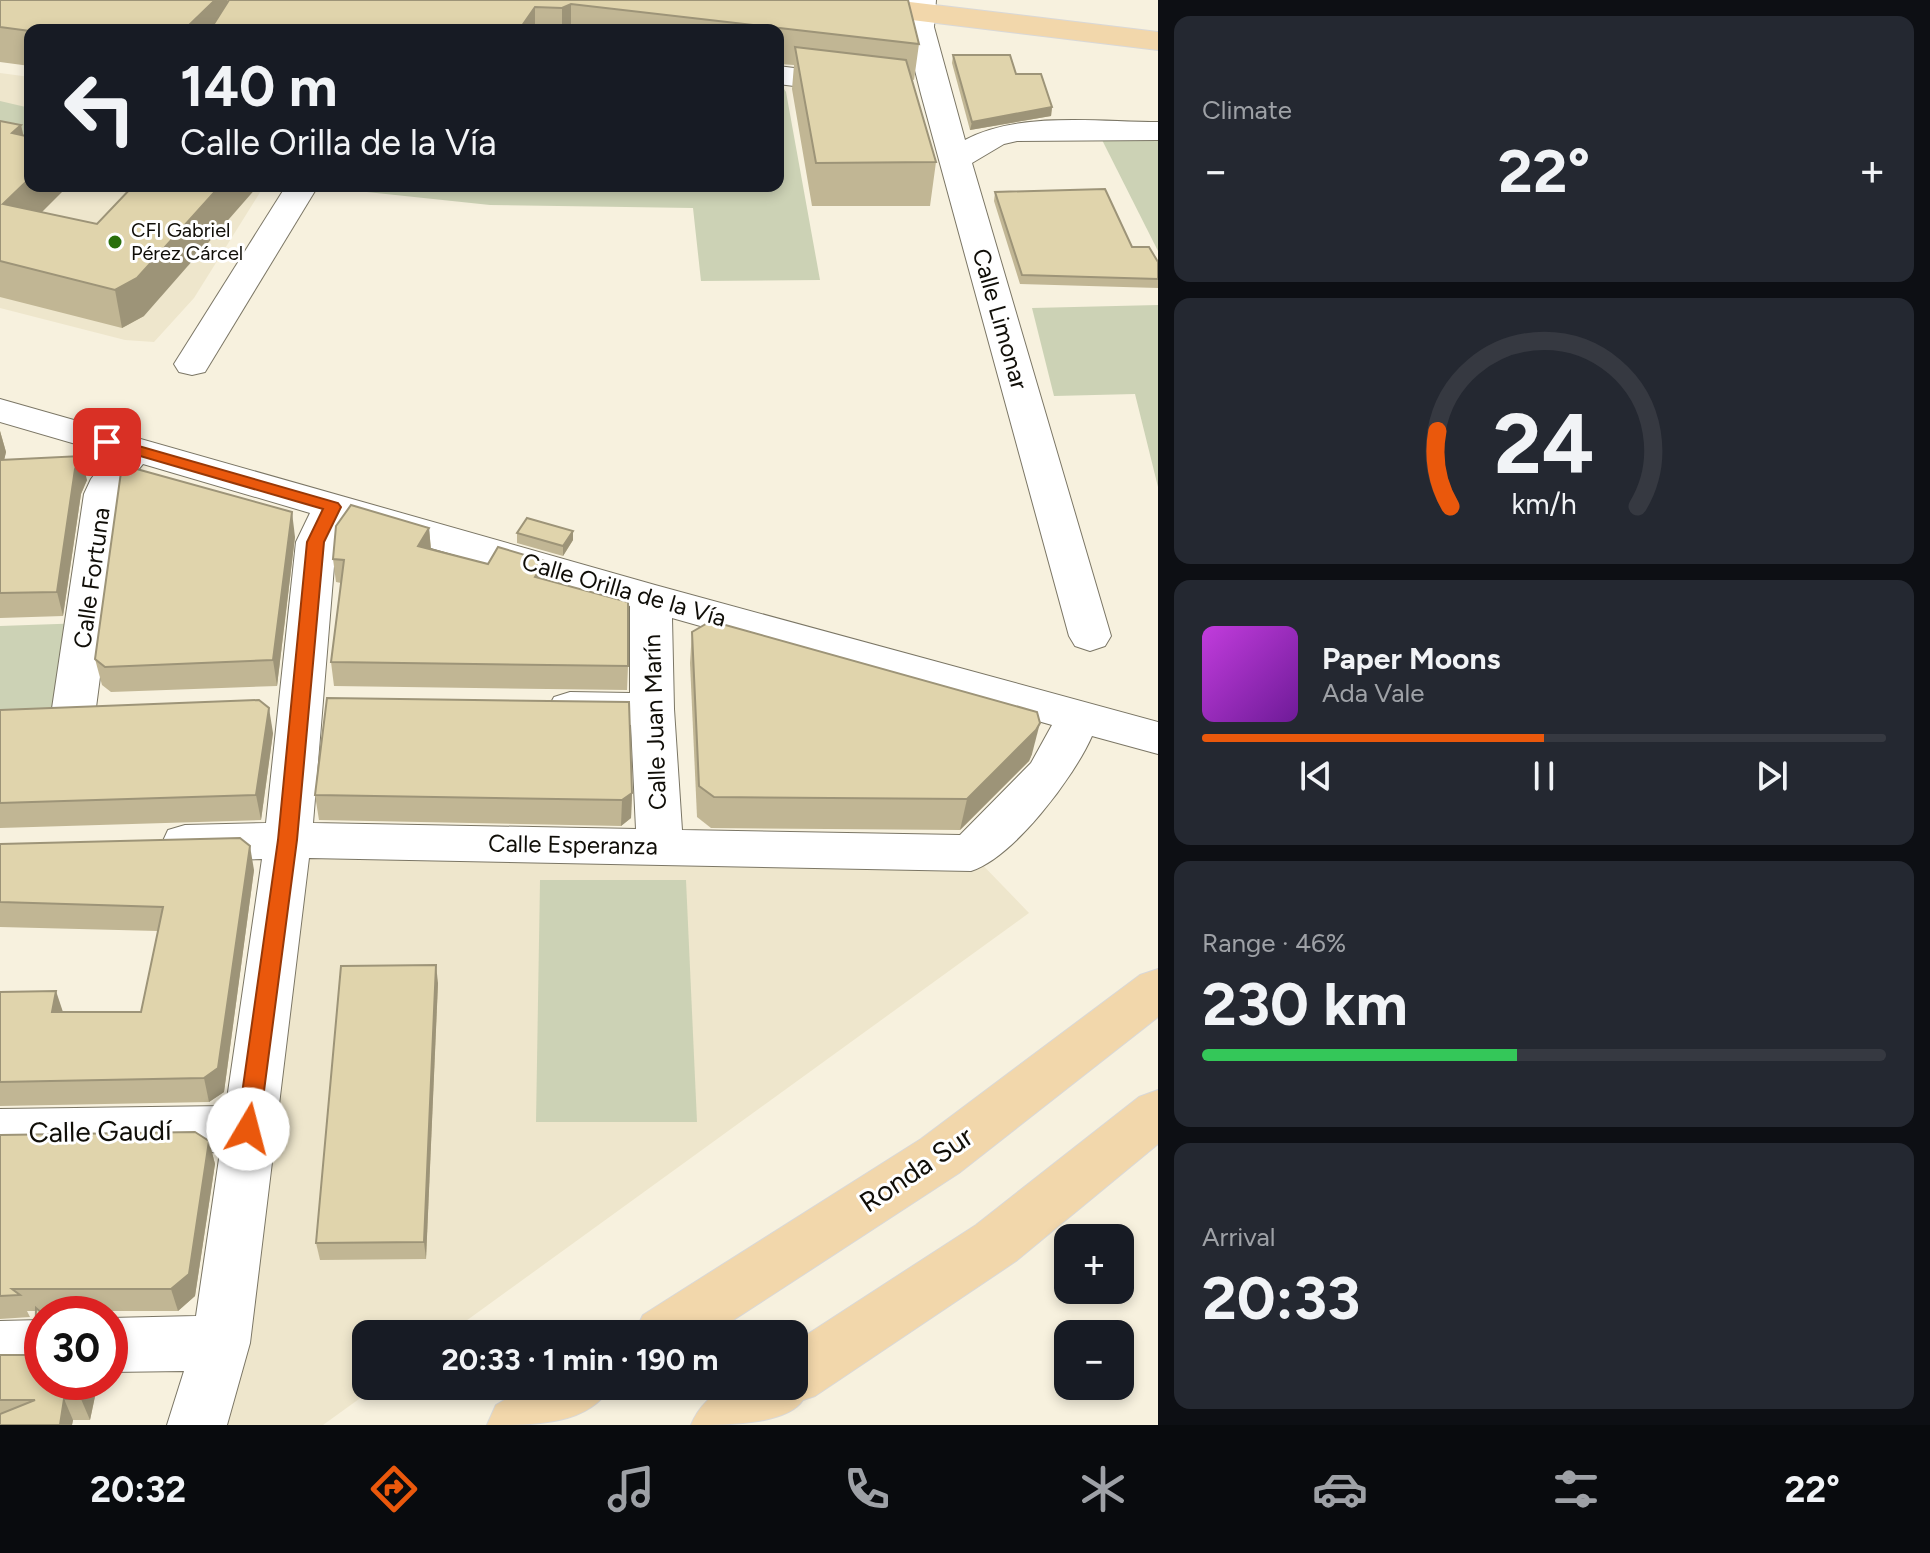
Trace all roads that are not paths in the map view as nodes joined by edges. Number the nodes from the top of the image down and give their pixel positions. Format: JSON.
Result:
{"nodes":[{"id":1,"x":822,"y":0,"type":"edge"},
{"id":2,"x":967,"y":0,"type":"edge"},
{"id":3,"x":921,"y":6,"type":"edge"},
{"id":4,"x":1158,"y":22,"type":"edge"},
{"id":5,"x":1158,"y":41,"type":"edge"},
{"id":6,"x":784,"y":76,"type":"edge"},
{"id":7,"x":907,"y":91,"type":"junction"},
{"id":8,"x":1158,"y":131,"type":"edge"},
{"id":9,"x":955,"y":159,"type":"junction"},
{"id":10,"x":298,"y":192,"type":"edge"},
{"id":11,"x":192,"y":364,"type":"dead end"},
{"id":12,"x":0,"y":410,"type":"edge"},
{"id":13,"x":134,"y":450,"type":"junction"},
{"id":14,"x":333,"y":507,"type":"junction"},
{"id":15,"x":651,"y":598,"type":"junction"},
{"id":16,"x":1090,"y":636,"type":"dead end"},
{"id":17,"x":529,"y":707,"type":"edge"},
{"id":18,"x":652,"y":709,"type":"junction"},
{"id":19,"x":118,"y":713,"type":"edge"},
{"id":20,"x":73,"y":715,"type":"junction"},
{"id":21,"x":29,"y":716,"type":"edge"},
{"id":22,"x":1077,"y":718,"type":"junction"},
{"id":23,"x":1158,"y":738,"type":"edge"},
{"id":24,"x":288,"y":840,"type":"junction"},
{"id":25,"x":144,"y":844,"type":"edge"},
{"id":26,"x":660,"y":846,"type":"junction"},
{"id":27,"x":1158,"y":989,"type":"edge"},
{"id":28,"x":1158,"y":1113,"type":"edge"},
{"id":29,"x":248,"y":1129,"type":"junction"},
{"id":30,"x":0,"y":1132,"type":"edge"},
{"id":31,"x":685,"y":1320,"type":"edge"},
{"id":32,"x":221,"y":1343,"type":"junction"},
{"id":33,"x":128,"y":1345,"type":"edge"},
{"id":34,"x":24,"y":1347,"type":"edge"},
{"id":35,"x":0,"y":1348,"type":"edge"},
{"id":36,"x":808,"y":1367,"type":"edge"},
{"id":37,"x":559,"y":1400,"type":"edge"},
{"id":38,"x":759,"y":1400,"type":"edge"},
{"id":39,"x":197,"y":1425,"type":"edge"},
{"id":40,"x":517,"y":1425,"type":"edge"},
{"id":41,"x":721,"y":1425,"type":"edge"}],
"edges":[{"from":1,"to":3,"type":"main road"},
{"from":2,"to":4,"type":"main road"},
{"from":3,"to":5,"type":"main road"},
{"from":3,"to":7,"type":"street","name":"Calle Limonar"},
{"from":6,"to":7,"type":"street"},
{"from":7,"to":9,"type":"street","name":"Calle Limonar"},
{"from":8,"to":9,"type":"street"},
{"from":9,"to":16,"type":"street","name":"Calle Limonar"},
{"from":10,"to":11,"type":"street"},
{"from":12,"to":13,"type":"street","name":"Calle Orilla de la Vía"},
{"from":13,"to":14,"type":"street","name":"Calle Orilla de la Vía"},
{"from":13,"to":20,"type":"street","name":"Calle Fortuna"},
{"from":14,"to":15,"type":"street","name":"Calle Orilla de la Vía"},
{"from":14,"to":24,"type":"street"},
{"from":15,"to":18,"type":"street","name":"Calle Juan Marín"},
{"from":15,"to":22,"type":"street","name":"Calle Orilla de la Vía"},
{"from":17,"to":18,"type":"street"},
{"from":18,"to":26,"type":"street","name":"Calle Juan Marín"},
{"from":19,"to":20,"type":"street"},
{"from":20,"to":21,"type":"street"},
{"from":22,"to":23,"type":"street","name":"Calle Orilla de la Vía"},
{"from":22,"to":26,"type":"street","name":"Calle Esperanza"},
{"from":24,"to":25,"type":"street","name":"Calle Esperanza"},
{"from":24,"to":26,"type":"street","name":"Calle Esperanza"},
{"from":24,"to":29,"type":"street"},
{"from":27,"to":31,"type":"main road","name":"Ronda Sur"},
{"from":28,"to":36,"type":"main road"},
{"from":29,"to":30,"type":"street","name":"Calle Gaudí"},
{"from":29,"to":32,"type":"street"},
{"from":32,"to":33,"type":"street"},
{"from":32,"to":39,"type":"street"},
{"from":34,"to":35,"type":"street"},
{"from":37,"to":40,"type":"main road"},
{"from":38,"to":41,"type":"main road"}]}
